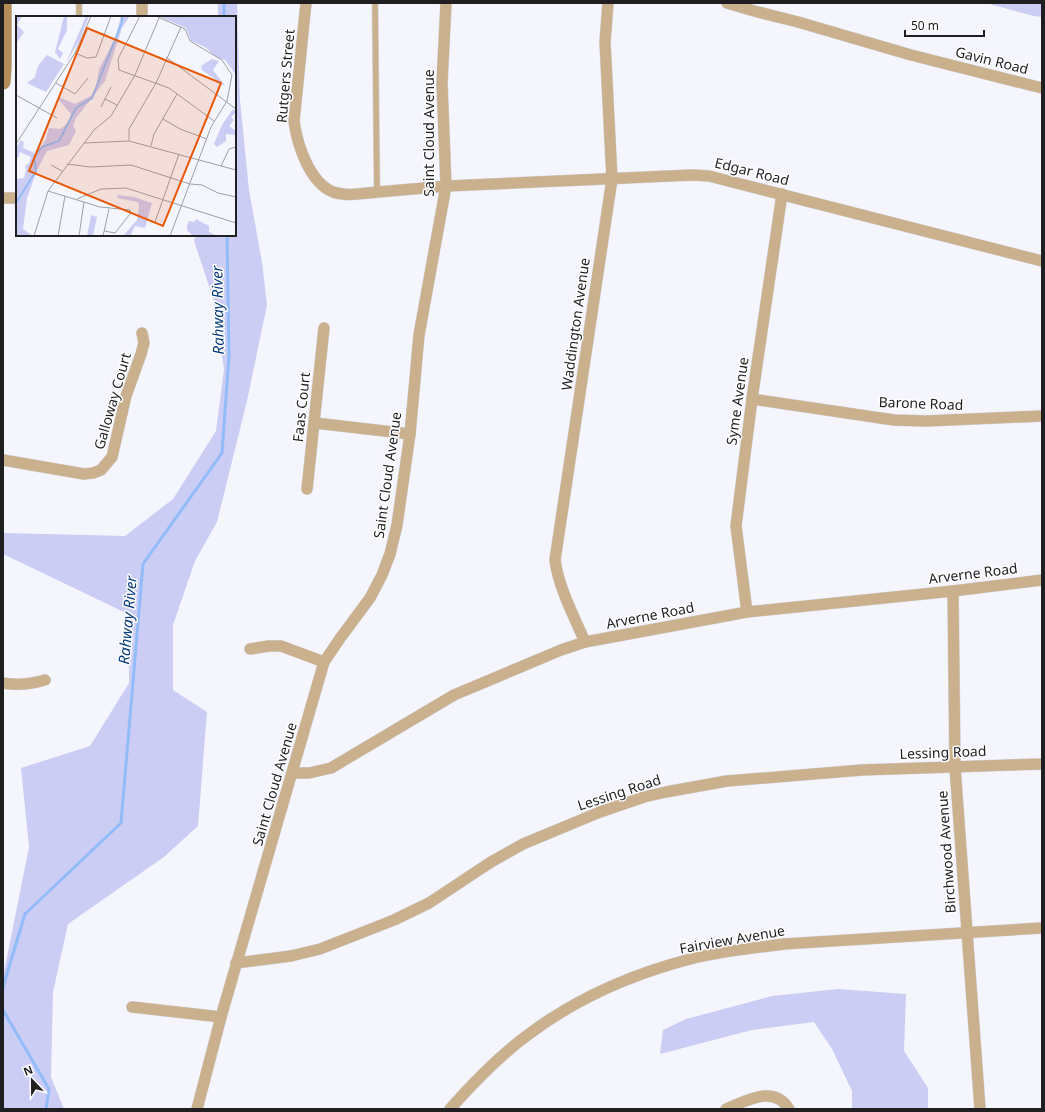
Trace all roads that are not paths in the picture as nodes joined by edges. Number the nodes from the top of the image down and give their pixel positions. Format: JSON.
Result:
{"nodes":[{"id":1,"x":4,"y":3,"type":"edge"},
{"id":2,"x":79,"y":3,"type":"edge"},
{"id":3,"x":142,"y":3,"type":"edge"},
{"id":4,"x":306,"y":3,"type":"edge"},
{"id":5,"x":375,"y":3,"type":"edge"},
{"id":6,"x":446,"y":3,"type":"edge"},
{"id":7,"x":608,"y":3,"type":"edge"},
{"id":8,"x":727,"y":3,"type":"edge"},
{"id":9,"x":79,"y":16,"type":"edge"},
{"id":10,"x":142,"y":16,"type":"edge"},
{"id":11,"x":3,"y":82,"type":"edge"},
{"id":12,"x":1042,"y":88,"type":"edge"},
{"id":13,"x":612,"y":179,"type":"junction"},
{"id":14,"x":446,"y":186,"type":"junction"},
{"id":15,"x":377,"y":192,"type":"junction"},
{"id":16,"x":782,"y":194,"type":"junction"},
{"id":17,"x":3,"y":198,"type":"edge"},
{"id":18,"x":16,"y":198,"type":"edge"},
{"id":19,"x":1042,"y":261,"type":"edge"},
{"id":20,"x":324,"y":328,"type":"dead end"},
{"id":21,"x":142,"y":333,"type":"dead end"},
{"id":22,"x":752,"y":399,"type":"junction"},
{"id":23,"x":1042,"y":416,"type":"edge"},
{"id":24,"x":315,"y":423,"type":"junction"},
{"id":25,"x":410,"y":434,"type":"junction"},
{"id":26,"x":3,"y":460,"type":"edge"},
{"id":27,"x":307,"y":489,"type":"dead end"},
{"id":28,"x":1042,"y":580,"type":"edge"},
{"id":29,"x":953,"y":591,"type":"junction"},
{"id":30,"x":747,"y":612,"type":"junction"},
{"id":31,"x":586,"y":642,"type":"junction"},
{"id":32,"x":250,"y":649,"type":"dead end"},
{"id":33,"x":324,"y":662,"type":"junction"},
{"id":34,"x":45,"y":680,"type":"dead end"},
{"id":35,"x":3,"y":683,"type":"edge"},
{"id":36,"x":1042,"y":764,"type":"edge"},
{"id":37,"x":955,"y":767,"type":"junction"},
{"id":38,"x":293,"y":773,"type":"junction"},
{"id":39,"x":1042,"y":928,"type":"edge"},
{"id":40,"x":967,"y":932,"type":"junction"},
{"id":41,"x":236,"y":963,"type":"junction"},
{"id":42,"x":132,"y":1007,"type":"dead end"},
{"id":43,"x":221,"y":1017,"type":"junction"},
{"id":44,"x":197,"y":1109,"type":"edge"},
{"id":45,"x":450,"y":1109,"type":"edge"},
{"id":46,"x":726,"y":1109,"type":"edge"},
{"id":47,"x":788,"y":1109,"type":"edge"},
{"id":48,"x":980,"y":1109,"type":"edge"}],
"edges":[{"from":1,"to":11,"type":"main road"},
{"from":2,"to":9,"type":"lane"},
{"from":3,"to":10,"type":"street"},
{"from":4,"to":15,"type":"street","name":"Rutgers Street"},
{"from":5,"to":15,"type":"lane"},
{"from":6,"to":14,"type":"street","name":"Saint Cloud Avenue"},
{"from":7,"to":13,"type":"street","name":"Waddington Avenue"},
{"from":8,"to":12,"type":"street","name":"Gavin Road"},
{"from":13,"to":14,"type":"street","name":"Edgar Road"},
{"from":13,"to":16,"type":"street","name":"Edgar Road"},
{"from":13,"to":31,"type":"street","name":"Waddington Avenue"},
{"from":14,"to":15,"type":"street","name":"Rutgers Street"},
{"from":14,"to":25,"type":"street","name":"Saint Cloud Avenue"},
{"from":16,"to":19,"type":"street","name":"Edgar Road"},
{"from":16,"to":22,"type":"street","name":"Syme Avenue"},
{"from":17,"to":18,"type":"street"},
{"from":20,"to":24,"type":"street","name":"Faas Court"},
{"from":21,"to":26,"type":"street","name":"Galloway Court"},
{"from":22,"to":23,"type":"street","name":"Barone Road"},
{"from":22,"to":30,"type":"street","name":"Syme Avenue"},
{"from":24,"to":25,"type":"street"},
{"from":24,"to":27,"type":"street","name":"Faas Court"},
{"from":25,"to":33,"type":"street","name":"Saint Cloud Avenue"},
{"from":28,"to":29,"type":"street","name":"Arverne Road"},
{"from":29,"to":30,"type":"street","name":"Arverne Road"},
{"from":29,"to":37,"type":"street","name":"Birchwood Avenue"},
{"from":30,"to":31,"type":"street","name":"Arverne Road"},
{"from":31,"to":38,"type":"street","name":"Arverne Road"},
{"from":32,"to":33,"type":"street"},
{"from":33,"to":38,"type":"street","name":"Saint Cloud Avenue"},
{"from":34,"to":35,"type":"street"},
{"from":36,"to":37,"type":"street","name":"Lessing Road"},
{"from":37,"to":40,"type":"street","name":"Birchwood Avenue"},
{"from":37,"to":41,"type":"street","name":"Lessing Road"},
{"from":38,"to":41,"type":"street","name":"Saint Cloud Avenue"},
{"from":39,"to":40,"type":"street","name":"Fairview Avenue"},
{"from":40,"to":45,"type":"street","name":"Fairview Avenue"},
{"from":40,"to":48,"type":"street","name":"Birchwood Avenue"},
{"from":41,"to":43,"type":"street","name":"Saint Cloud Avenue"},
{"from":42,"to":43,"type":"street"},
{"from":43,"to":44,"type":"street","name":"Saint Cloud Avenue"},
{"from":46,"to":47,"type":"street"}]}
